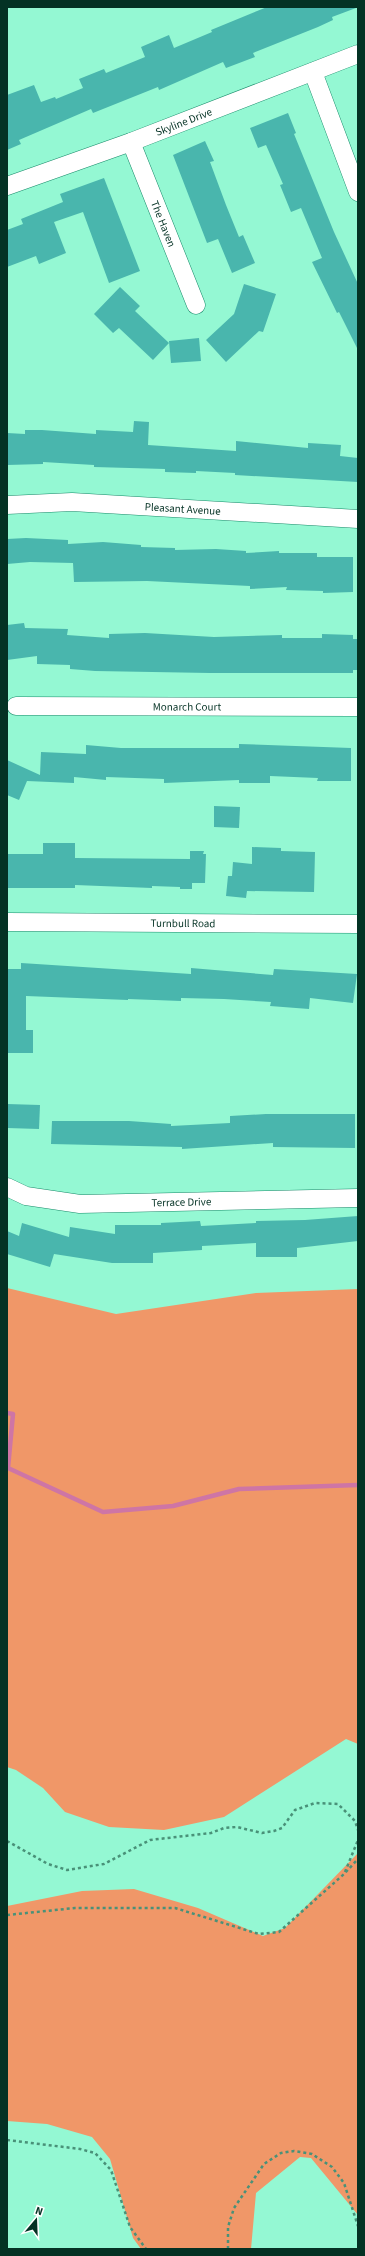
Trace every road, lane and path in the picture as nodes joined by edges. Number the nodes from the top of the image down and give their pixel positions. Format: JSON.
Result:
{"nodes":[{"id":1,"x":358,"y":54,"type":"edge"},
{"id":2,"x":313,"y":72,"type":"junction"},
{"id":3,"x":132,"y":142,"type":"junction"},
{"id":4,"x":7,"y":186,"type":"edge"},
{"id":5,"x":358,"y":192,"type":"edge"},
{"id":6,"x":196,"y":305,"type":"dead end"},
{"id":7,"x":7,"y":505,"type":"edge"},
{"id":8,"x":358,"y":519,"type":"edge"},
{"id":9,"x":16,"y":706,"type":"dead end"},
{"id":10,"x":358,"y":707,"type":"edge"},
{"id":11,"x":7,"y":922,"type":"edge"},
{"id":12,"x":358,"y":924,"type":"edge"},
{"id":13,"x":7,"y":1187,"type":"edge"},
{"id":14,"x":358,"y":1198,"type":"edge"},
{"id":15,"x":358,"y":1830,"type":"edge"},
{"id":16,"x":358,"y":1840,"type":"edge"},
{"id":17,"x":7,"y":1841,"type":"edge"},
{"id":18,"x":358,"y":1859,"type":"edge"},
{"id":19,"x":344,"y":1874,"type":"junction"},
{"id":20,"x":7,"y":1915,"type":"edge"},
{"id":21,"x":7,"y":2140,"type":"edge"},
{"id":22,"x":358,"y":2226,"type":"edge"},
{"id":23,"x":146,"y":2249,"type":"edge"},
{"id":24,"x":228,"y":2249,"type":"edge"}],
"edges":[{"from":1,"to":2,"type":"street","name":"Skyline Drive"},
{"from":2,"to":3,"type":"street","name":"Skyline Drive"},
{"from":2,"to":5,"type":"street"},
{"from":3,"to":4,"type":"street","name":"Skyline Drive"},
{"from":3,"to":6,"type":"street","name":"The Haven"},
{"from":7,"to":8,"type":"street","name":"Pleasant Avenue"},
{"from":9,"to":10,"type":"street","name":"Monarch Court"},
{"from":11,"to":12,"type":"street","name":"Turnbull Road"},
{"from":13,"to":14,"type":"street","name":"Terrace Drive"},
{"from":15,"to":17,"type":"path"},
{"from":16,"to":19,"type":"path"},
{"from":18,"to":19,"type":"path"},
{"from":19,"to":20,"type":"path"},
{"from":21,"to":23,"type":"path"},
{"from":22,"to":24,"type":"path"}]}
